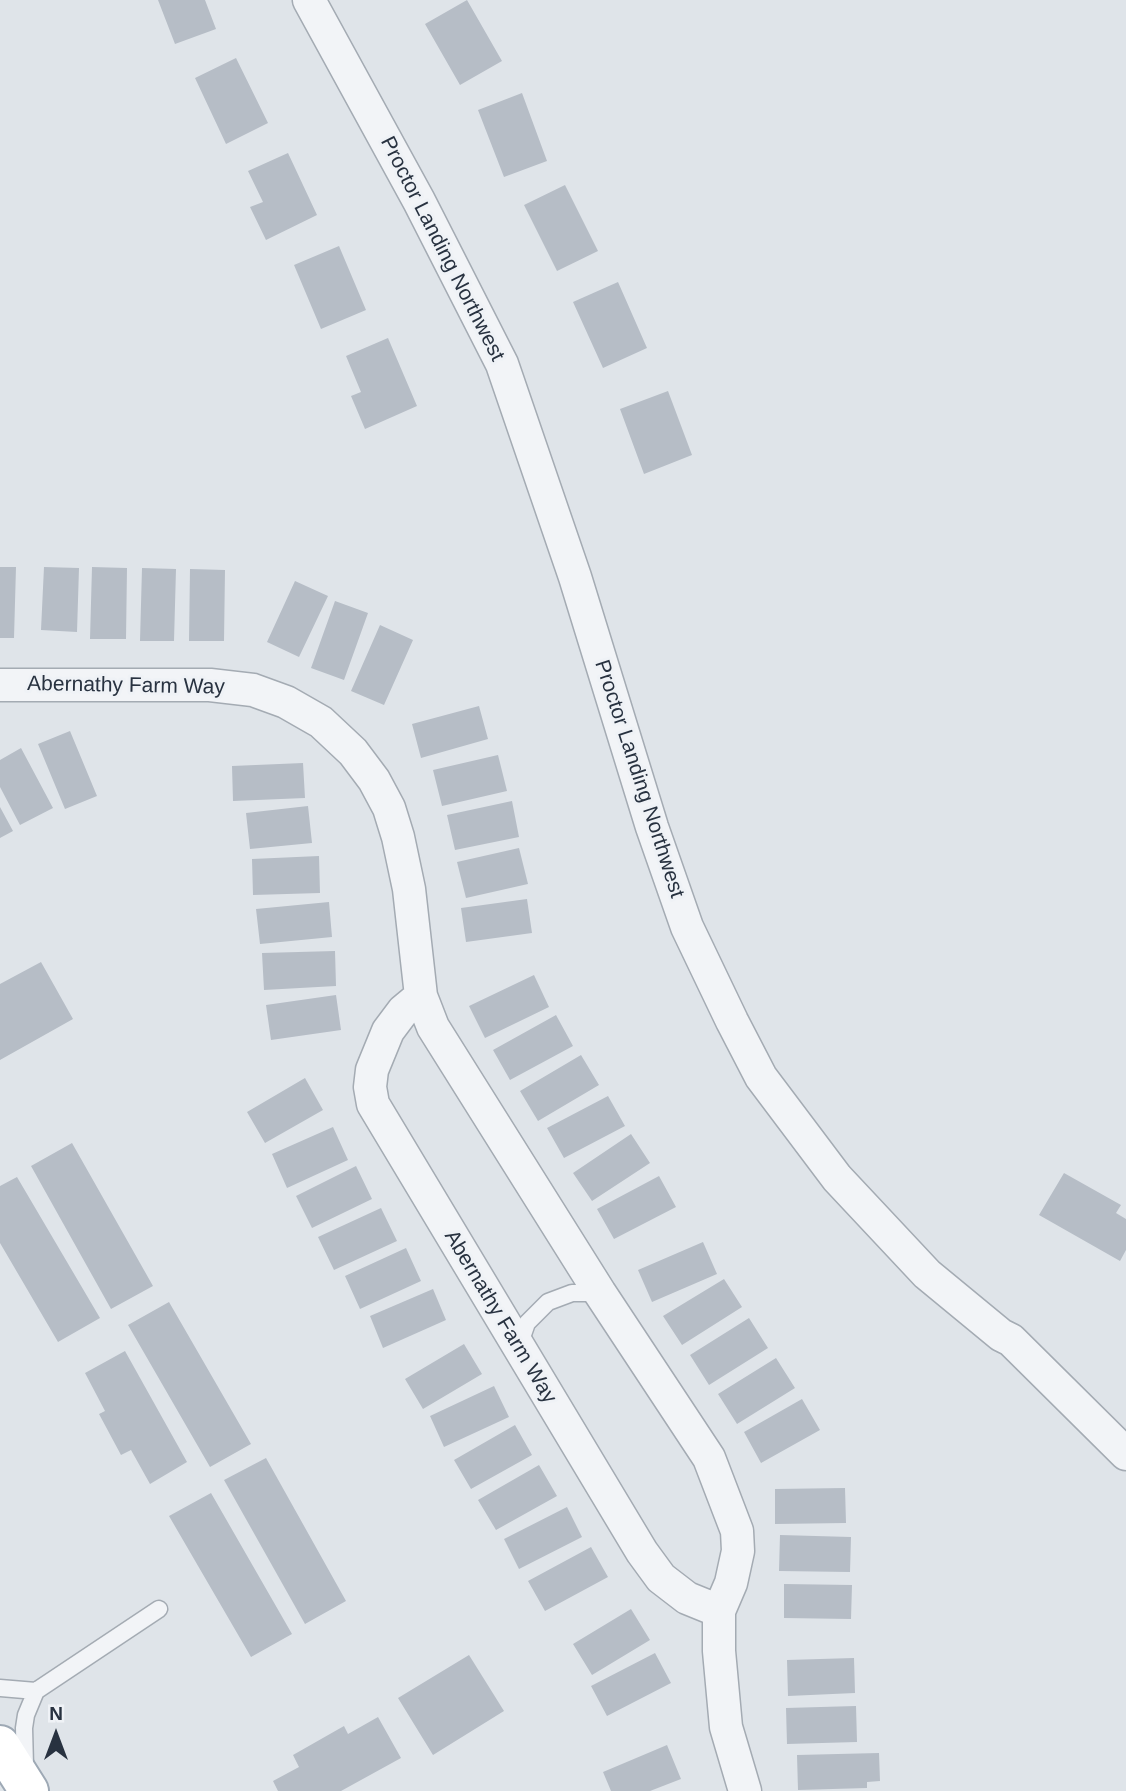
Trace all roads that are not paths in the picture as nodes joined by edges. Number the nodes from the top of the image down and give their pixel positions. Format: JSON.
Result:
{"nodes":[{"id":1,"x":309,"y":0,"type":"edge"},
{"id":2,"x":0,"y":685,"type":"edge"},
{"id":3,"x":421,"y":996,"type":"junction"},
{"id":4,"x":600,"y":1293,"type":"junction"},
{"id":5,"x":518,"y":1348,"type":"junction"},
{"id":6,"x":1126,"y":1454,"type":"edge"},
{"id":7,"x":159,"y":1609,"type":"dead end"},
{"id":8,"x":719,"y":1611,"type":"junction"},
{"id":9,"x":0,"y":1688,"type":"edge"},
{"id":10,"x":36,"y":1691,"type":"junction"},
{"id":11,"x":0,"y":1745,"type":"edge"},
{"id":12,"x":29,"y":1790,"type":"edge"},
{"id":13,"x":745,"y":1791,"type":"edge"}],
"edges":[{"from":1,"to":6,"type":"street","name":"Proctor Landing Northwest"},
{"from":2,"to":3,"type":"street","name":"Abernathy Farm Way"},
{"from":3,"to":4,"type":"street","name":"Abernathy Farm Way"},
{"from":3,"to":5,"type":"street","name":"Abernathy Farm Way"},
{"from":4,"to":5,"type":"lane"},
{"from":4,"to":8,"type":"street","name":"Abernathy Farm Way"},
{"from":5,"to":8,"type":"street","name":"Abernathy Farm Way"},
{"from":7,"to":10,"type":"lane"},
{"from":8,"to":13,"type":"street","name":"Abernathy Farm Way"},
{"from":9,"to":10,"type":"lane"},
{"from":10,"to":12,"type":"lane"},
{"from":11,"to":12,"type":"main road"}]}
